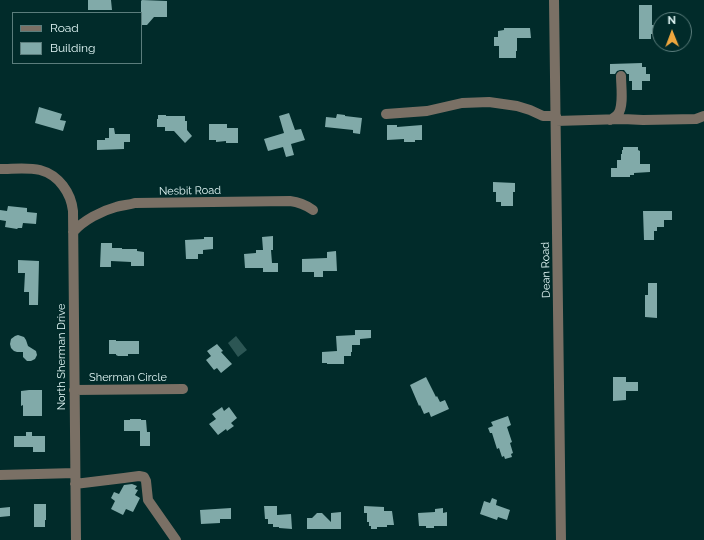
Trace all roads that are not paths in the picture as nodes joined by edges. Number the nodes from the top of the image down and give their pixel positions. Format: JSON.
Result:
{"nodes":[{"id":1,"x":554,"y":0,"type":"edge"},
{"id":2,"x":622,"y":76,"type":"dead end"},
{"id":3,"x":386,"y":114,"type":"dead end"},
{"id":4,"x":704,"y":116,"type":"edge"},
{"id":5,"x":556,"y":119,"type":"junction"},
{"id":6,"x":610,"y":120,"type":"junction"},
{"id":7,"x":0,"y":169,"type":"edge"},
{"id":8,"x":313,"y":210,"type":"dead end"},
{"id":9,"x":73,"y":232,"type":"junction"},
{"id":10,"x":183,"y":389,"type":"dead end"},
{"id":11,"x":74,"y":390,"type":"junction"},
{"id":12,"x":75,"y":473,"type":"junction"},
{"id":13,"x":0,"y":475,"type":"edge"},
{"id":14,"x":76,"y":484,"type":"junction"},
{"id":15,"x":76,"y":540,"type":"edge"},
{"id":16,"x":176,"y":540,"type":"edge"},
{"id":17,"x":561,"y":540,"type":"edge"}],
"edges":[{"from":1,"to":5,"type":"street","name":"Dean Road"},
{"from":2,"to":6,"type":"street"},
{"from":3,"to":5,"type":"street"},
{"from":4,"to":6,"type":"street"},
{"from":5,"to":6,"type":"street"},
{"from":5,"to":17,"type":"street","name":"Dean Road"},
{"from":7,"to":9,"type":"street","name":"North Sherman Drive"},
{"from":8,"to":9,"type":"street","name":"Nesbit Road"},
{"from":9,"to":11,"type":"street","name":"North Sherman Drive"},
{"from":10,"to":11,"type":"street","name":"Sherman Circle"},
{"from":11,"to":12,"type":"street","name":"North Sherman Drive"},
{"from":12,"to":13,"type":"street"},
{"from":12,"to":14,"type":"street","name":"North Sherman Drive"},
{"from":14,"to":15,"type":"street","name":"North Sherman Drive"},
{"from":14,"to":16,"type":"street"}]}
